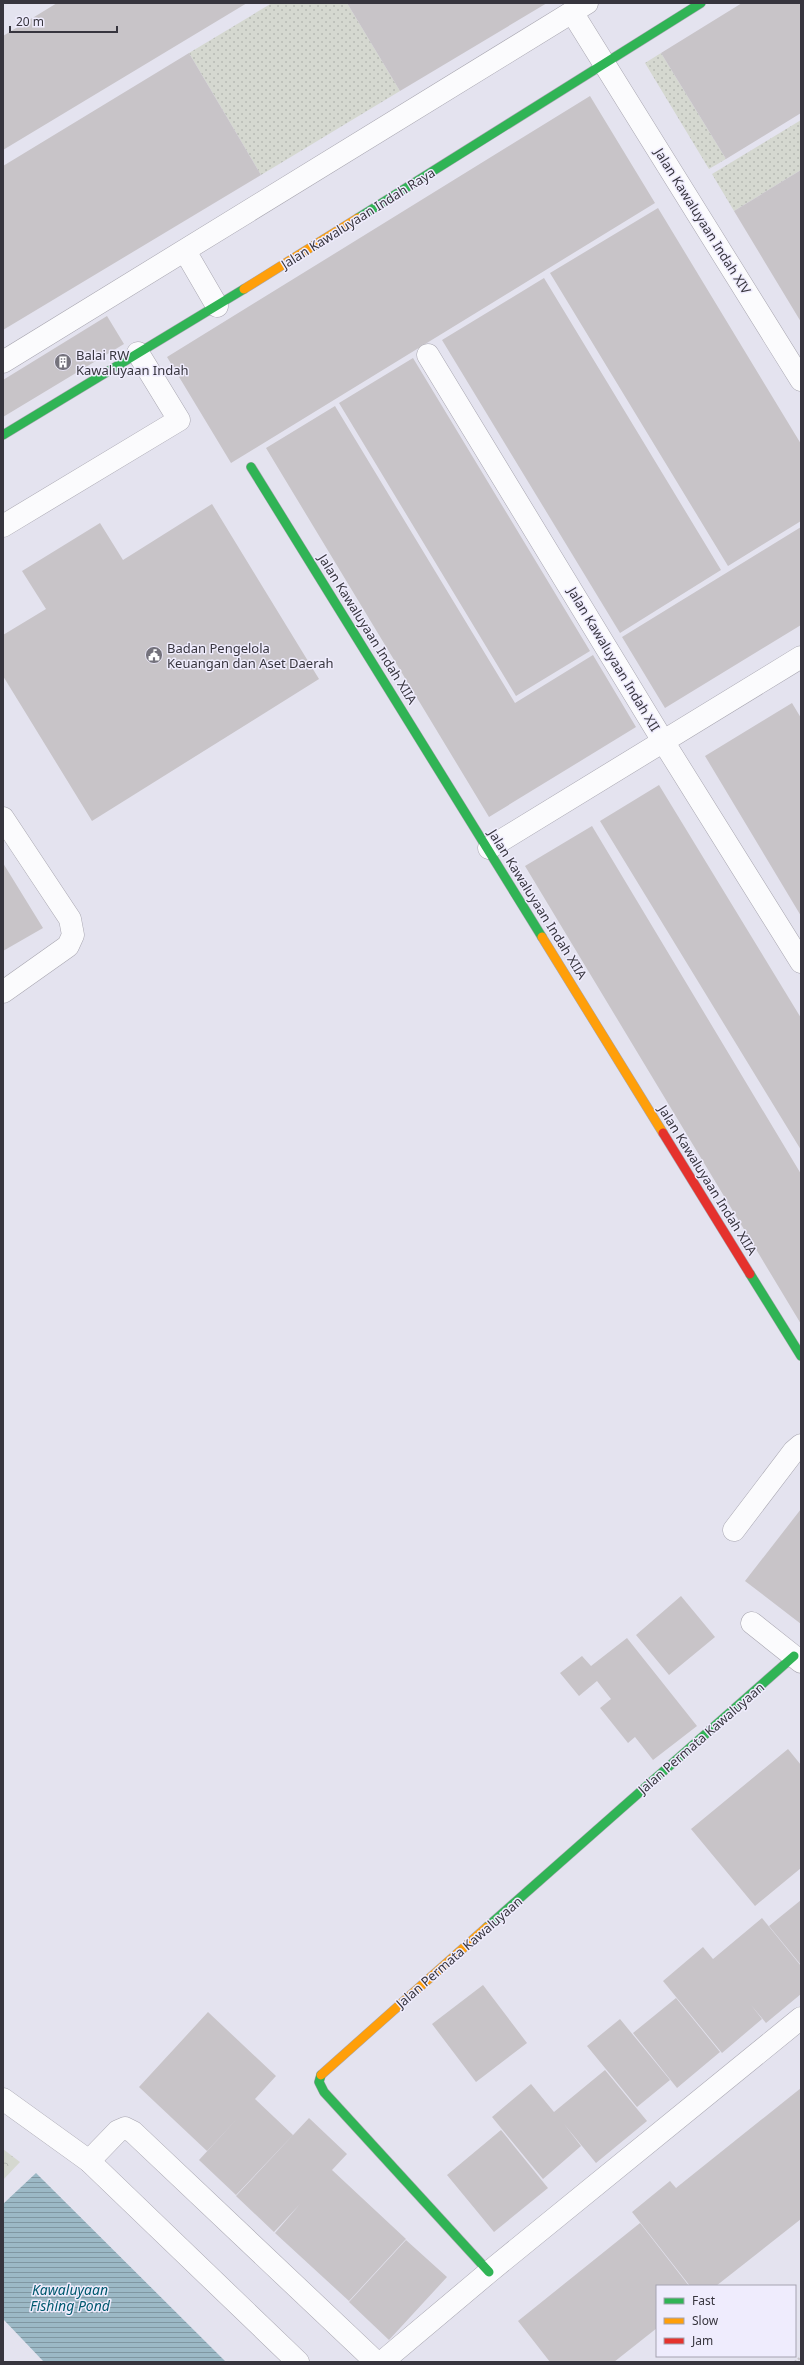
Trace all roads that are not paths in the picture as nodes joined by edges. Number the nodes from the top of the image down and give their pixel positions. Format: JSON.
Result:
{"nodes":[{"id":1,"x":701,"y":3,"type":"edge"},
{"id":2,"x":580,"y":8,"type":"edge"},
{"id":3,"x":605,"y":62,"type":"junction"},
{"id":4,"x":185,"y":251,"type":"junction"},
{"id":5,"x":217,"y":306,"type":"junction"},
{"id":6,"x":138,"y":353,"type":"junction"},
{"id":7,"x":428,"y":355,"type":"dead end"},
{"id":8,"x":3,"y":362,"type":"edge"},
{"id":9,"x":801,"y":380,"type":"edge"},
{"id":10,"x":3,"y":435,"type":"edge"},
{"id":11,"x":251,"y":467,"type":"dead end"},
{"id":12,"x":3,"y":526,"type":"edge"},
{"id":13,"x":801,"y":657,"type":"edge"},
{"id":14,"x":664,"y":741,"type":"junction"},
{"id":15,"x":3,"y":818,"type":"edge"},
{"id":16,"x":489,"y":848,"type":"junction"},
{"id":17,"x":801,"y":962,"type":"edge"},
{"id":18,"x":3,"y":992,"type":"edge"},
{"id":19,"x":801,"y":1356,"type":"edge"},
{"id":20,"x":801,"y":1445,"type":"edge"},
{"id":21,"x":734,"y":1530,"type":"dead end"},
{"id":22,"x":752,"y":1623,"type":"dead end"},
{"id":23,"x":797,"y":1659,"type":"edge"},
{"id":24,"x":801,"y":2018,"type":"edge"},
{"id":25,"x":3,"y":2099,"type":"edge"},
{"id":26,"x":89,"y":2161,"type":"junction"},
{"id":27,"x":489,"y":2272,"type":"junction"},
{"id":28,"x":298,"y":2362,"type":"edge"},
{"id":29,"x":376,"y":2362,"type":"edge"},
{"id":30,"x":382,"y":2362,"type":"edge"}],
"edges":[{"from":1,"to":3,"type":"street","name":"Jalan Kawaluyaan Indah Raya"},
{"from":2,"to":3,"type":"street","name":"Jalan Kawaluyaan Indah XIV"},
{"from":2,"to":4,"type":"street"},
{"from":3,"to":5,"type":"street","name":"Jalan Kawaluyaan Indah Raya"},
{"from":3,"to":9,"type":"street","name":"Jalan Kawaluyaan Indah XIV"},
{"from":4,"to":5,"type":"street"},
{"from":4,"to":8,"type":"street"},
{"from":5,"to":6,"type":"street","name":"Jalan Kawaluyaan Indah Raya"},
{"from":6,"to":10,"type":"street","name":"Jalan Kawaluyaan Indah Raya"},
{"from":6,"to":12,"type":"street"},
{"from":7,"to":14,"type":"street","name":"Jalan Kawaluyaan Indah XII"},
{"from":11,"to":16,"type":"street","name":"Jalan Kawaluyaan Indah XIIA"},
{"from":13,"to":14,"type":"street"},
{"from":14,"to":16,"type":"street"},
{"from":14,"to":17,"type":"street","name":"Jalan Kawaluyaan Indah XII"},
{"from":15,"to":18,"type":"street"},
{"from":16,"to":19,"type":"street","name":"Jalan Kawaluyaan Indah XIIA"},
{"from":20,"to":21,"type":"street"},
{"from":22,"to":23,"type":"street","name":"Jalan Permata Kawaluyaan"},
{"from":23,"to":27,"type":"street","name":"Jalan Permata Kawaluyaan"},
{"from":24,"to":27,"type":"street"},
{"from":25,"to":26,"type":"street"},
{"from":26,"to":28,"type":"street"},
{"from":26,"to":29,"type":"street"},
{"from":27,"to":30,"type":"street"}]}
